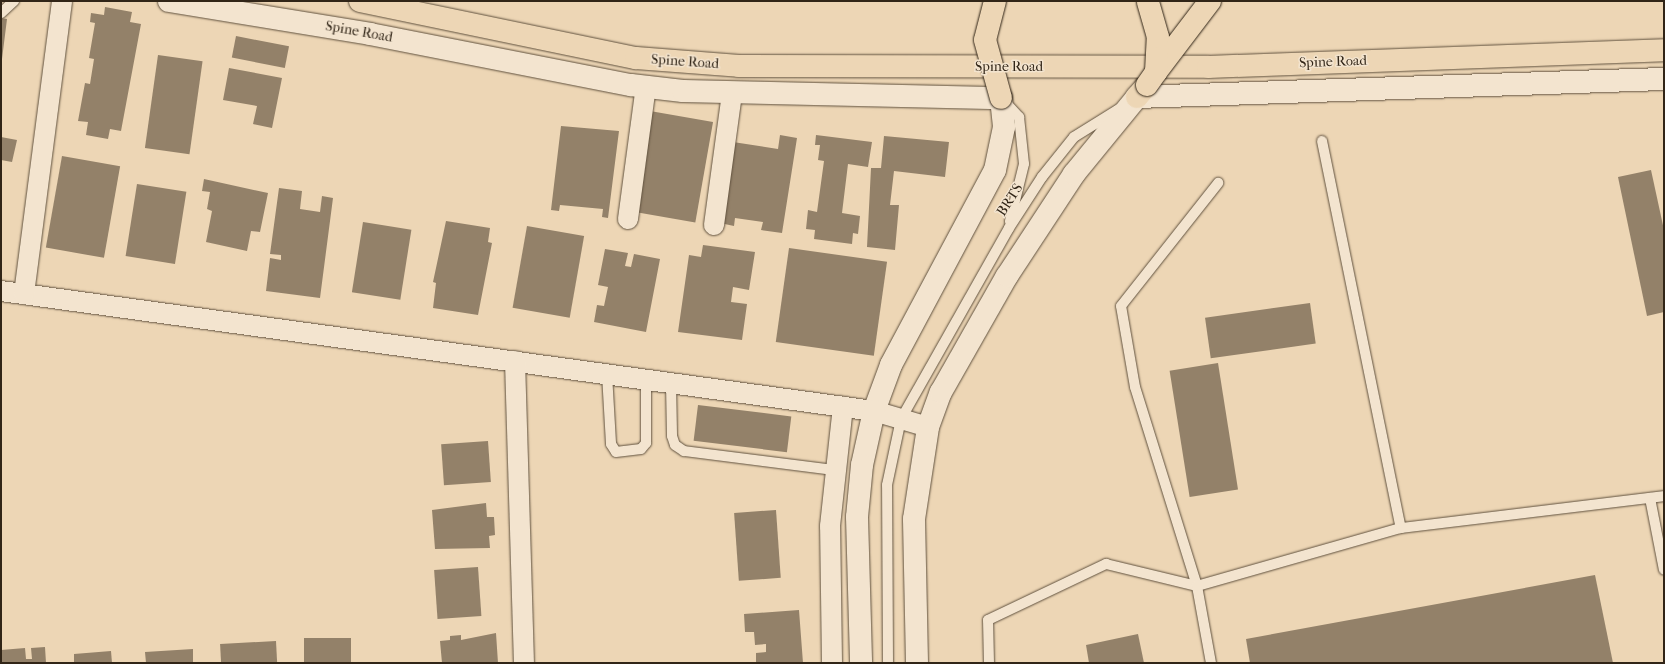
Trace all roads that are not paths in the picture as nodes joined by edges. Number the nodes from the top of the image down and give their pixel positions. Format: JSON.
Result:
{"nodes":[{"id":1,"x":14,"y":1,"type":"edge"},
{"id":2,"x":62,"y":1,"type":"edge"},
{"id":3,"x":170,"y":1,"type":"edge"},
{"id":4,"x":360,"y":1,"type":"edge"},
{"id":5,"x":995,"y":1,"type":"edge"},
{"id":6,"x":1148,"y":1,"type":"edge"},
{"id":7,"x":1210,"y":1,"type":"edge"},
{"id":8,"x":1,"y":12,"type":"edge"},
{"id":9,"x":1664,"y":50,"type":"edge"},
{"id":10,"x":1664,"y":79,"type":"edge"},
{"id":11,"x":1147,"y":85,"type":"junction"},
{"id":12,"x":646,"y":86,"type":"junction"},
{"id":13,"x":732,"y":94,"type":"junction"},
{"id":14,"x":1001,"y":98,"type":"junction"},
{"id":15,"x":1322,"y":141,"type":"dead end"},
{"id":16,"x":1218,"y":183,"type":"dead end"},
{"id":17,"x":628,"y":219,"type":"dead end"},
{"id":18,"x":714,"y":225,"type":"dead end"},
{"id":19,"x":1009,"y":228,"type":"junction"},
{"id":20,"x":1,"y":291,"type":"edge"},
{"id":21,"x":24,"y":294,"type":"junction"},
{"id":22,"x":515,"y":361,"type":"junction"},
{"id":23,"x":607,"y":374,"type":"junction"},
{"id":24,"x":646,"y":379,"type":"junction"},
{"id":25,"x":672,"y":383,"type":"junction"},
{"id":26,"x":843,"y":407,"type":"junction"},
{"id":27,"x":874,"y":411,"type":"junction"},
{"id":28,"x":901,"y":419,"type":"junction"},
{"id":29,"x":928,"y":427,"type":"junction"},
{"id":30,"x":834,"y":470,"type":"junction"},
{"id":31,"x":1664,"y":496,"type":"edge"},
{"id":32,"x":1650,"y":498,"type":"junction"},
{"id":33,"x":1401,"y":528,"type":"junction"},
{"id":34,"x":1664,"y":570,"type":"edge"},
{"id":35,"x":1197,"y":586,"type":"junction"},
{"id":36,"x":524,"y":663,"type":"edge"},
{"id":37,"x":832,"y":663,"type":"edge"},
{"id":38,"x":861,"y":663,"type":"edge"},
{"id":39,"x":888,"y":663,"type":"edge"},
{"id":40,"x":917,"y":663,"type":"edge"},
{"id":41,"x":990,"y":663,"type":"edge"},
{"id":42,"x":1211,"y":663,"type":"edge"}],
"edges":[{"from":1,"to":8,"type":"lane"},
{"from":2,"to":21,"type":"street"},
{"from":3,"to":12,"type":"street","name":"Spine Road"},
{"from":4,"to":9,"type":"main road","name":"Spine Road"},
{"from":5,"to":14,"type":"main road","bridge":true},
{"from":6,"to":11,"type":"main road","bridge":true},
{"from":7,"to":11,"type":"main road","bridge":true},
{"from":10,"to":11,"type":"street","name":"Spine Road"},
{"from":11,"to":19,"type":"lane","name":"BRTS"},
{"from":11,"to":29,"type":"street"},
{"from":12,"to":13,"type":"street","name":"Spine Road"},
{"from":12,"to":17,"type":"street"},
{"from":13,"to":14,"type":"street","name":"Spine Road"},
{"from":13,"to":18,"type":"street"},
{"from":14,"to":19,"type":"lane","name":"BRTS"},
{"from":14,"to":27,"type":"street"},
{"from":15,"to":33,"type":"lane"},
{"from":16,"to":35,"type":"lane"},
{"from":19,"to":28,"type":"lane"},
{"from":20,"to":21,"type":"street"},
{"from":21,"to":22,"type":"street"},
{"from":22,"to":23,"type":"street"},
{"from":22,"to":36,"type":"street"},
{"from":23,"to":24,"type":"street"},
{"from":23,"to":24,"type":"lane"},
{"from":24,"to":25,"type":"street"},
{"from":25,"to":26,"type":"street"},
{"from":25,"to":30,"type":"lane"},
{"from":26,"to":27,"type":"street"},
{"from":26,"to":30,"type":"street"},
{"from":27,"to":28,"type":"street"},
{"from":27,"to":38,"type":"street"},
{"from":28,"to":29,"type":"street"},
{"from":28,"to":39,"type":"lane"},
{"from":29,"to":40,"type":"street"},
{"from":30,"to":37,"type":"street"},
{"from":31,"to":32,"type":"lane"},
{"from":32,"to":33,"type":"lane"},
{"from":32,"to":34,"type":"lane"},
{"from":33,"to":35,"type":"lane"},
{"from":35,"to":41,"type":"lane"},
{"from":35,"to":42,"type":"lane"}]}
